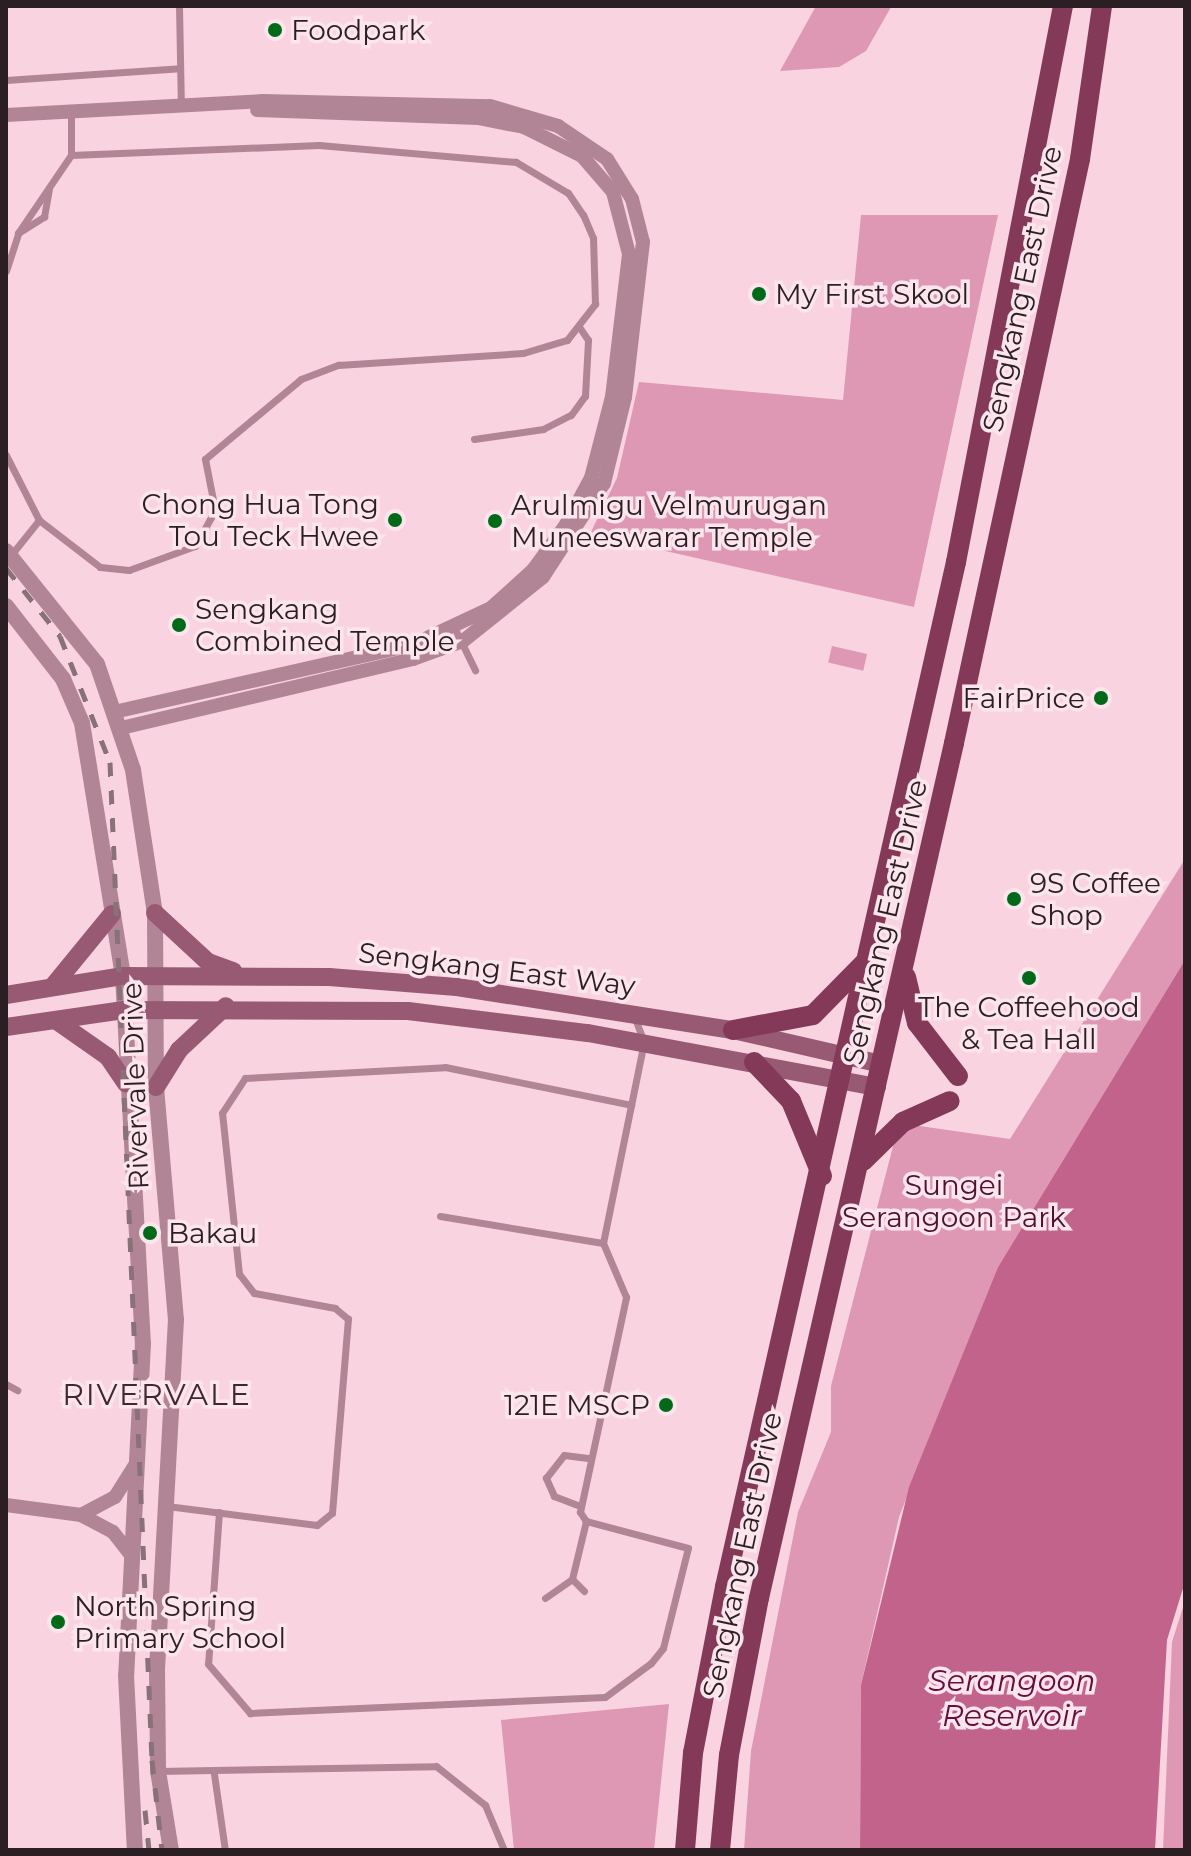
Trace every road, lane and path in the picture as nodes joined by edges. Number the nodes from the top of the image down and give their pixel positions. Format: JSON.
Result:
{"nodes":[{"id":1,"x":179,"y":6,"type":"edge"},
{"id":2,"x":1063,"y":6,"type":"edge"},
{"id":3,"x":1102,"y":6,"type":"edge"},
{"id":4,"x":180,"y":68,"type":"junction"},
{"id":5,"x":6,"y":80,"type":"edge"},
{"id":6,"x":181,"y":106,"type":"junction"},
{"id":7,"x":71,"y":111,"type":"junction"},
{"id":8,"x":6,"y":115,"type":"edge"},
{"id":9,"x":71,"y":155,"type":"junction"},
{"id":10,"x":49,"y":187,"type":"junction"},
{"id":11,"x":18,"y":233,"type":"junction"},
{"id":12,"x":6,"y":271,"type":"edge"},
{"id":13,"x":580,"y":328,"type":"junction"},
{"id":14,"x":474,"y":439,"type":"dead end"},
{"id":15,"x":6,"y":455,"type":"edge"},
{"id":16,"x":39,"y":520,"type":"junction"},
{"id":17,"x":8,"y":553,"type":"edge"},
{"id":18,"x":6,"y":606,"type":"edge"},
{"id":19,"x":459,"y":635,"type":"junction"},
{"id":20,"x":475,"y":670,"type":"dead end"},
{"id":21,"x":117,"y":720,"type":"junction"},
{"id":22,"x":155,"y":913,"type":"junction"},
{"id":23,"x":112,"y":914,"type":"junction"},
{"id":24,"x":868,"y":959,"type":"junction"},
{"id":25,"x":905,"y":961,"type":"junction"},
{"id":26,"x":158,"y":975,"type":"junction"},
{"id":27,"x":243,"y":975,"type":"junction"},
{"id":28,"x":123,"y":976,"type":"junction"},
{"id":29,"x":50,"y":988,"type":"junction"},
{"id":30,"x":6,"y":995,"type":"edge"},
{"id":31,"x":226,"y":1006,"type":"junction"},
{"id":32,"x":157,"y":1009,"type":"junction"},
{"id":33,"x":124,"y":1010,"type":"junction"},
{"id":34,"x":630,"y":1014,"type":"junction"},
{"id":35,"x":58,"y":1022,"type":"junction"},
{"id":36,"x":6,"y":1027,"type":"edge"},
{"id":37,"x":733,"y":1030,"type":"junction"},
{"id":38,"x":644,"y":1042,"type":"junction"},
{"id":39,"x":848,"y":1057,"type":"junction"},
{"id":40,"x":754,"y":1062,"type":"junction"},
{"id":41,"x":881,"y":1064,"type":"junction"},
{"id":42,"x":958,"y":1076,"type":"dead end"},
{"id":43,"x":842,"y":1080,"type":"junction"},
{"id":44,"x":126,"y":1084,"type":"junction"},
{"id":45,"x":156,"y":1087,"type":"junction"},
{"id":46,"x":877,"y":1087,"type":"junction"},
{"id":47,"x":950,"y":1101,"type":"dead end"},
{"id":48,"x":631,"y":1105,"type":"junction"},
{"id":49,"x":859,"y":1166,"type":"junction"},
{"id":50,"x":822,"y":1176,"type":"junction"},
{"id":51,"x":440,"y":1216,"type":"dead end"},
{"id":52,"x":603,"y":1243,"type":"junction"},
{"id":53,"x":6,"y":1384,"type":"edge"},
{"id":54,"x":17,"y":1390,"type":"dead end"},
{"id":55,"x":590,"y":1458,"type":"junction"},
{"id":56,"x":138,"y":1460,"type":"junction"},
{"id":57,"x":6,"y":1505,"type":"edge"},
{"id":58,"x":167,"y":1506,"type":"junction"},
{"id":59,"x":580,"y":1506,"type":"junction"},
{"id":60,"x":219,"y":1512,"type":"junction"},
{"id":61,"x":81,"y":1515,"type":"junction"},
{"id":62,"x":586,"y":1521,"type":"junction"},
{"id":63,"x":132,"y":1556,"type":"junction"},
{"id":64,"x":572,"y":1579,"type":"junction"},
{"id":65,"x":584,"y":1591,"type":"dead end"},
{"id":66,"x":545,"y":1598,"type":"dead end"},
{"id":67,"x":158,"y":1771,"type":"junction"},
{"id":68,"x":214,"y":1774,"type":"junction"},
{"id":69,"x":135,"y":1850,"type":"edge"},
{"id":70,"x":171,"y":1850,"type":"edge"},
{"id":71,"x":225,"y":1850,"type":"edge"},
{"id":72,"x":504,"y":1850,"type":"edge"},
{"id":73,"x":685,"y":1850,"type":"edge"},
{"id":74,"x":720,"y":1850,"type":"edge"}],
"edges":[{"from":1,"to":4,"type":"lane"},
{"from":2,"to":24,"type":"main road","name":"Sengkang East Drive"},
{"from":3,"to":25,"type":"main road","name":"Sengkang East Drive"},
{"from":4,"to":5,"type":"lane"},
{"from":4,"to":6,"type":"lane"},
{"from":6,"to":7,"type":"street"},
{"from":6,"to":19,"type":"street"},
{"from":7,"to":8,"type":"street"},
{"from":7,"to":9,"type":"lane"},
{"from":9,"to":10,"type":"lane"},
{"from":9,"to":13,"type":"lane"},
{"from":10,"to":11,"type":"lane"},
{"from":10,"to":11,"type":"lane"},
{"from":11,"to":12,"type":"lane"},
{"from":13,"to":14,"type":"lane"},
{"from":13,"to":16,"type":"lane"},
{"from":15,"to":16,"type":"lane"},
{"from":16,"to":17,"type":"lane"},
{"from":17,"to":21,"type":"street","name":"Rivervale Drive"},
{"from":18,"to":23,"type":"street","name":"Rivervale Drive"},
{"from":19,"to":20,"type":"lane"},
{"from":19,"to":21,"type":"street"},
{"from":21,"to":22,"type":"street","name":"Rivervale Drive"},
{"from":22,"to":26,"type":"street","name":"Rivervale Drive"},
{"from":22,"to":27,"type":"main road"},
{"from":23,"to":28,"type":"street","name":"Rivervale Drive"},
{"from":23,"to":29,"type":"main road"},
{"from":24,"to":37,"type":"main road"},
{"from":24,"to":39,"type":"main road","name":"Sengkang East Drive"},
{"from":25,"to":41,"type":"main road","name":"Sengkang East Drive"},
{"from":25,"to":42,"type":"main road"},
{"from":26,"to":27,"type":"main road","name":"Sengkang East Way"},
{"from":26,"to":28,"type":"main road","name":"Sengkang East Way"},
{"from":26,"to":32,"type":"street","name":"Rivervale Drive"},
{"from":27,"to":34,"type":"main road","name":"Sengkang East Way"},
{"from":28,"to":29,"type":"main road","name":"Sengkang East Way"},
{"from":28,"to":33,"type":"street","name":"Rivervale Drive"},
{"from":29,"to":30,"type":"main road","name":"Sengkang East Way"},
{"from":31,"to":32,"type":"main road","name":"Sengkang East Way"},
{"from":31,"to":38,"type":"main road","name":"Sengkang East Way"},
{"from":31,"to":45,"type":"main road"},
{"from":32,"to":33,"type":"main road","name":"Sengkang East Way"},
{"from":32,"to":45,"type":"street","name":"Rivervale Drive"},
{"from":33,"to":35,"type":"main road","name":"Sengkang East Way"},
{"from":33,"to":44,"type":"street","name":"Rivervale Drive"},
{"from":34,"to":37,"type":"main road","name":"Sengkang East Way"},
{"from":34,"to":38,"type":"lane"},
{"from":35,"to":36,"type":"main road","name":"Sengkang East Way"},
{"from":35,"to":44,"type":"main road"},
{"from":37,"to":39,"type":"main road","name":"Sengkang East Way"},
{"from":38,"to":40,"type":"main road","name":"Sengkang East Way"},
{"from":38,"to":48,"type":"lane"},
{"from":39,"to":41,"type":"main road","name":"Sengkang East Way"},
{"from":39,"to":43,"type":"main road","name":"Sengkang East Drive"},
{"from":40,"to":43,"type":"main road","name":"Sengkang East Way"},
{"from":40,"to":50,"type":"main road"},
{"from":41,"to":46,"type":"main road","name":"Sengkang East Drive"},
{"from":43,"to":46,"type":"main road","name":"Sengkang East Way"},
{"from":43,"to":50,"type":"main road","name":"Sengkang East Drive"},
{"from":44,"to":56,"type":"street","name":"Rivervale Drive"},
{"from":45,"to":58,"type":"street","name":"Rivervale Drive"},
{"from":46,"to":49,"type":"main road","name":"Sengkang East Drive"},
{"from":47,"to":49,"type":"main road"},
{"from":48,"to":52,"type":"lane"},
{"from":48,"to":60,"type":"lane"},
{"from":49,"to":74,"type":"main road","name":"Sengkang East Drive"},
{"from":50,"to":73,"type":"main road","name":"Sengkang East Drive"},
{"from":51,"to":52,"type":"lane"},
{"from":52,"to":55,"type":"lane"},
{"from":53,"to":54,"type":"lane"},
{"from":55,"to":59,"type":"lane"},
{"from":55,"to":59,"type":"lane"},
{"from":56,"to":61,"type":"street"},
{"from":56,"to":63,"type":"street","name":"Rivervale Drive"},
{"from":57,"to":61,"type":"street"},
{"from":58,"to":60,"type":"lane"},
{"from":58,"to":67,"type":"street","name":"Rivervale Drive"},
{"from":59,"to":62,"type":"lane"},
{"from":60,"to":62,"type":"lane"},
{"from":61,"to":63,"type":"street"},
{"from":62,"to":64,"type":"lane"},
{"from":63,"to":69,"type":"street","name":"Rivervale Drive"},
{"from":64,"to":65,"type":"lane"},
{"from":64,"to":66,"type":"lane"},
{"from":67,"to":68,"type":"lane"},
{"from":67,"to":70,"type":"street","name":"Rivervale Drive"},
{"from":68,"to":71,"type":"lane"},
{"from":68,"to":72,"type":"lane"}]}
